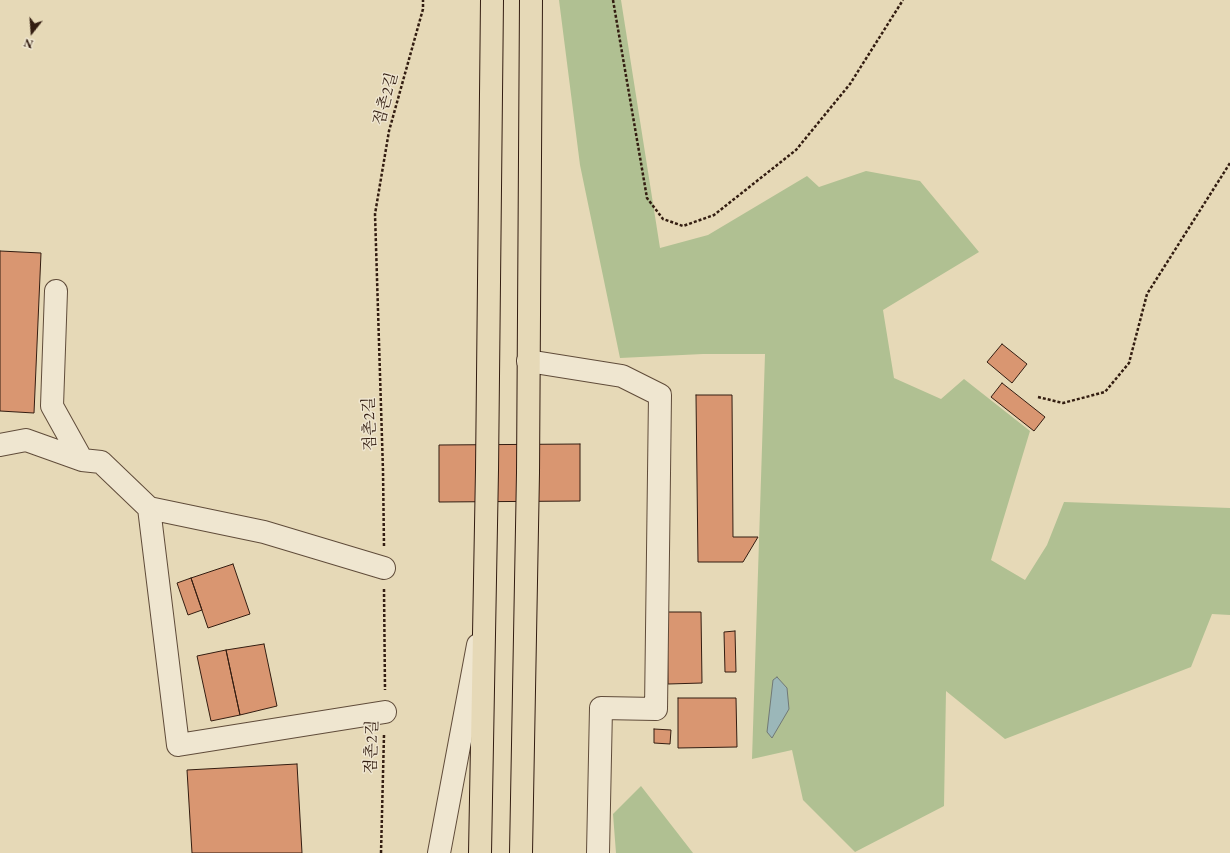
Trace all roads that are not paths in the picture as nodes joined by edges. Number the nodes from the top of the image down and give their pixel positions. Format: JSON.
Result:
{"nodes":[{"id":1,"x":492,"y":0,"type":"edge"},
{"id":2,"x":531,"y":0,"type":"edge"},
{"id":3,"x":56,"y":291,"type":"dead end"},
{"id":4,"x":528,"y":361,"type":"junction"},
{"id":5,"x":0,"y":445,"type":"edge"},
{"id":6,"x":82,"y":460,"type":"junction"},
{"id":7,"x":150,"y":508,"type":"junction"},
{"id":8,"x":384,"y":568,"type":"road end"},
{"id":9,"x":484,"y":612,"type":"junction"},
{"id":10,"x":385,"y":712,"type":"road end"},
{"id":11,"x":439,"y":853,"type":"edge"},
{"id":12,"x":480,"y":853,"type":"edge"},
{"id":13,"x":521,"y":853,"type":"edge"},
{"id":14,"x":598,"y":853,"type":"edge"}],
"edges":[{"from":1,"to":9,"type":"highway"},
{"from":2,"to":4,"type":"highway"},
{"from":3,"to":6,"type":"street"},
{"from":4,"to":13,"type":"highway"},
{"from":4,"to":14,"type":"street"},
{"from":5,"to":6,"type":"street"},
{"from":6,"to":7,"type":"street"},
{"from":7,"to":8,"type":"street"},
{"from":7,"to":10,"type":"street"},
{"from":9,"to":11,"type":"street"},
{"from":9,"to":12,"type":"highway"}]}
